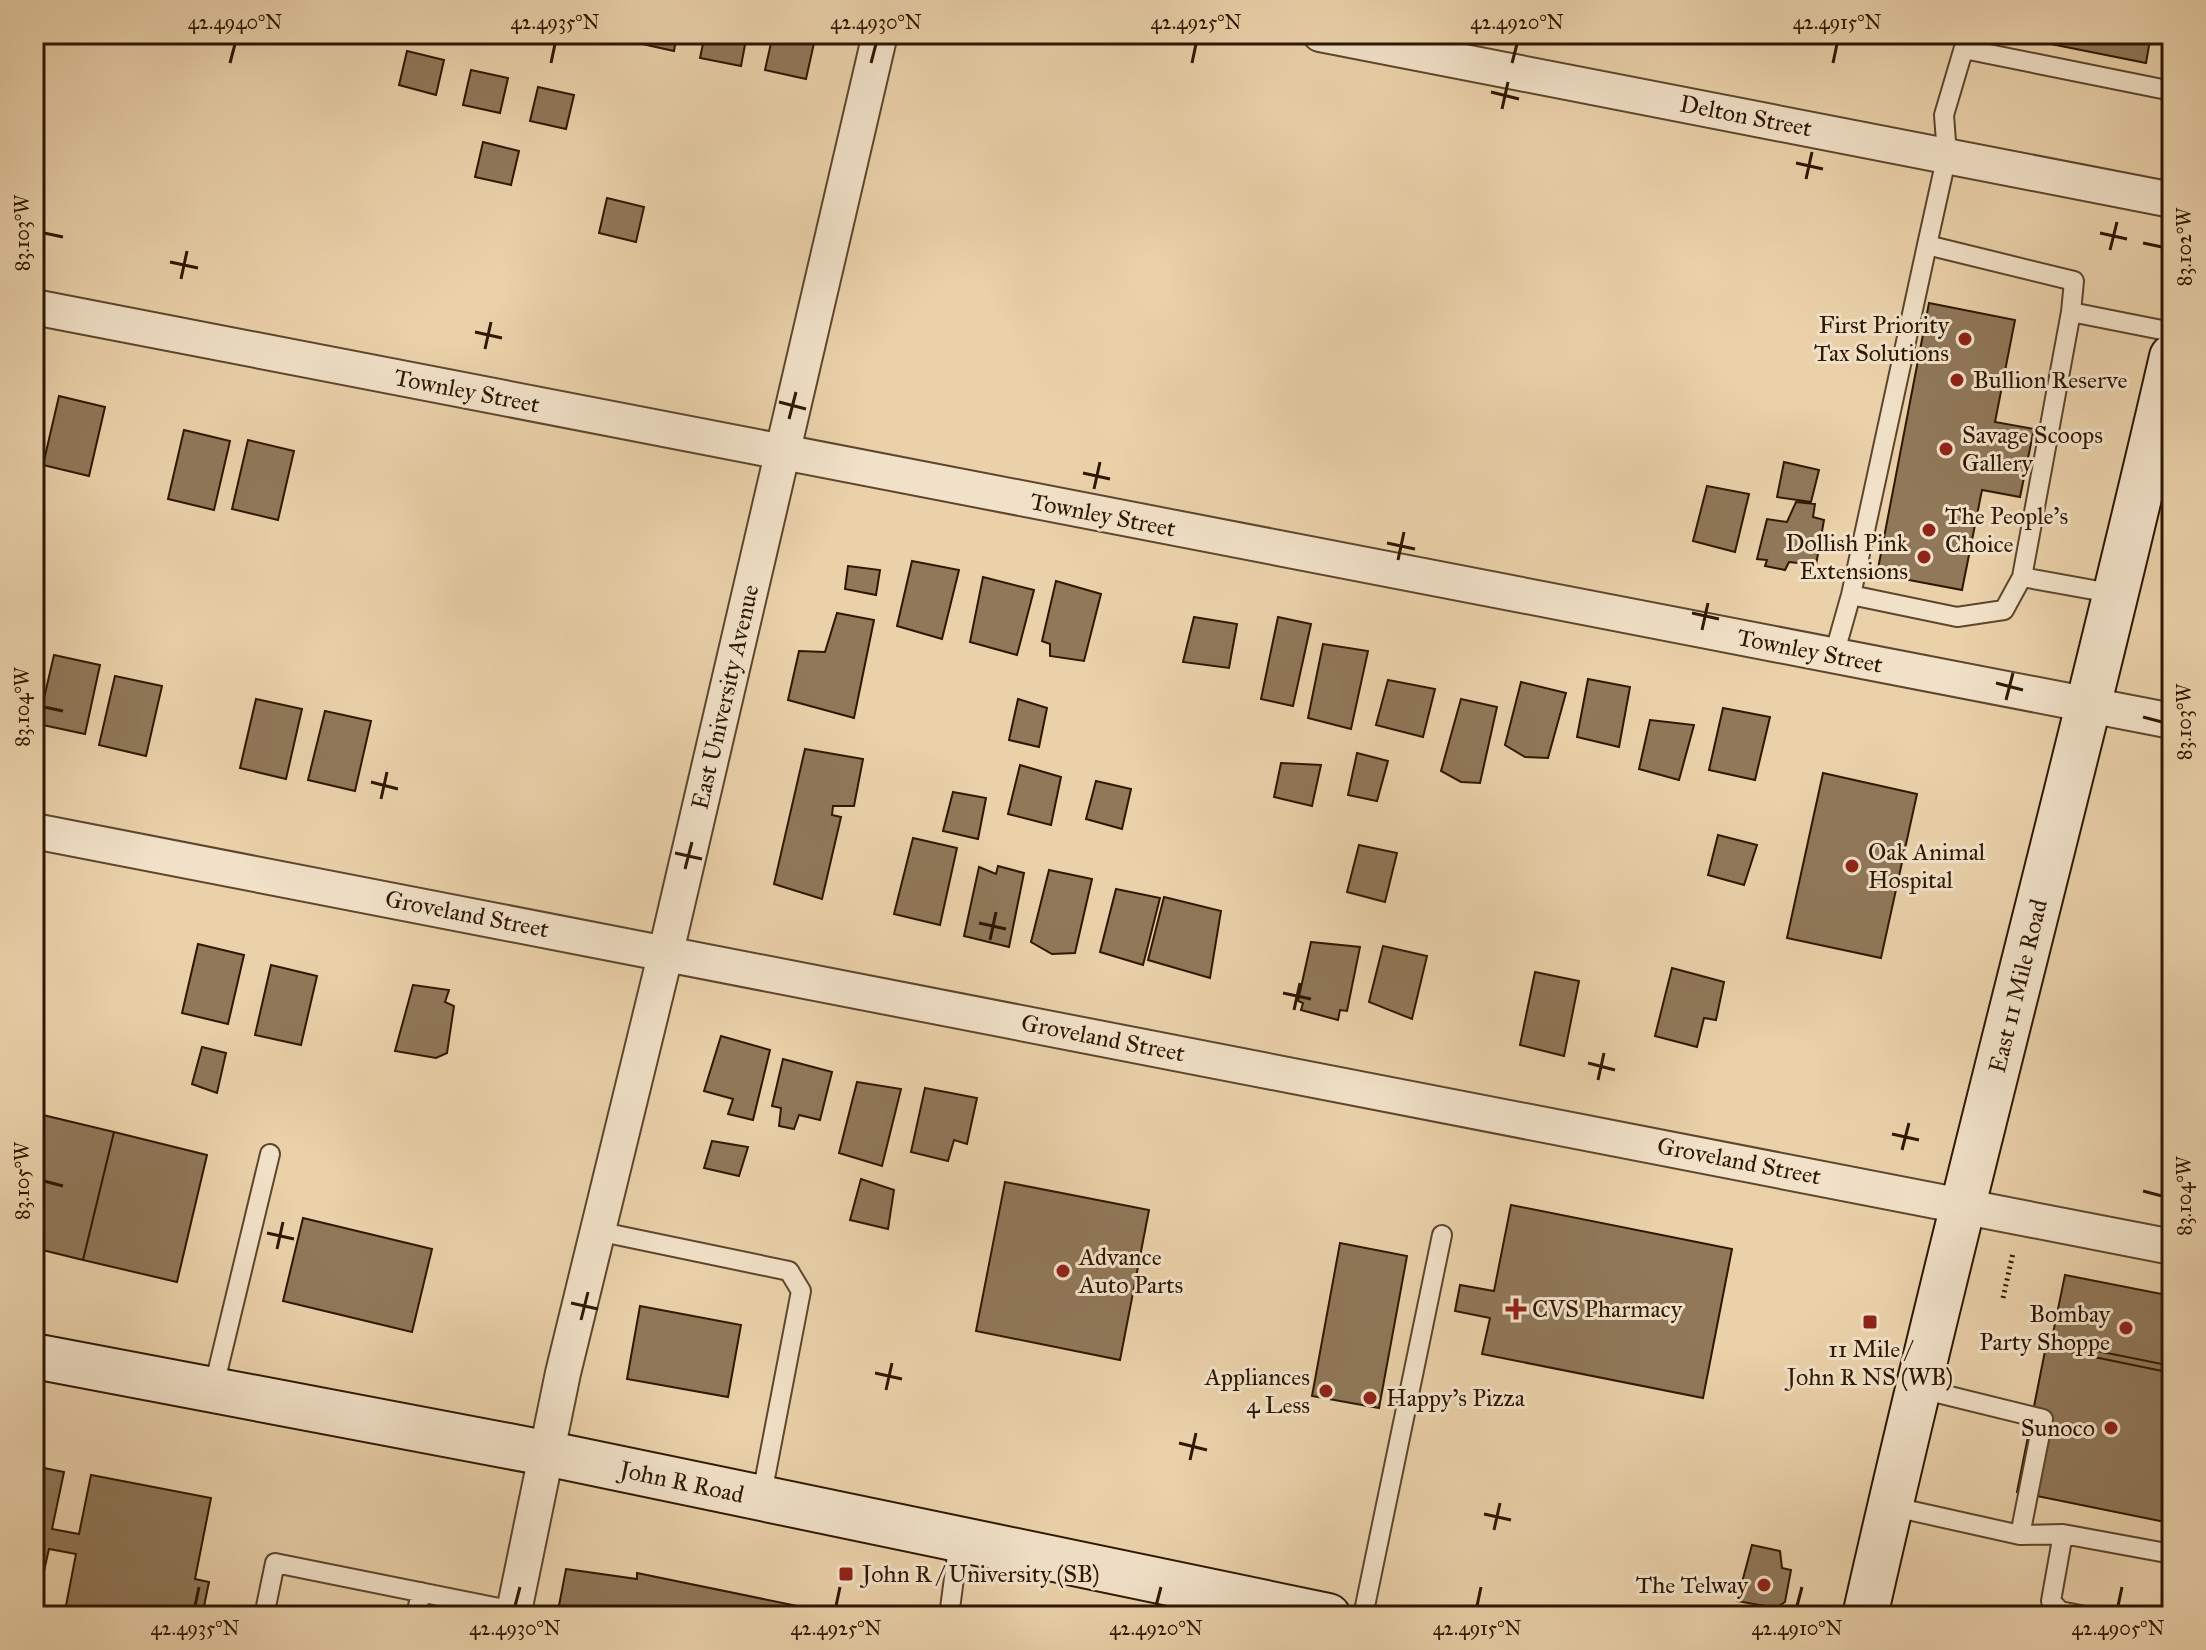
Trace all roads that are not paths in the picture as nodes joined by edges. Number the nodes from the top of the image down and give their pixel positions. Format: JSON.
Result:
{"nodes":[{"id":1,"x":880,"y":34,"type":"edge"},
{"id":2,"x":1320,"y":34,"type":"edge"},
{"id":3,"x":1966,"y":42,"type":"edge"},
{"id":4,"x":2172,"y":91,"type":"edge"},
{"id":5,"x":1947,"y":155,"type":"junction"},
{"id":6,"x":2172,"y":200,"type":"edge"},
{"id":7,"x":1927,"y":245,"type":"junction"},
{"id":8,"x":34,"y":307,"type":"edge"},
{"id":9,"x":2071,"y":312,"type":"junction"},
{"id":10,"x":2172,"y":332,"type":"edge"},
{"id":11,"x":2172,"y":357,"type":"edge"},
{"id":12,"x":782,"y":453,"type":"junction"},
{"id":13,"x":2022,"y":577,"type":"junction"},
{"id":14,"x":2116,"y":594,"type":"junction"},
{"id":15,"x":1851,"y":595,"type":"junction"},
{"id":16,"x":1834,"y":655,"type":"junction"},
{"id":17,"x":2089,"y":705,"type":"junction"},
{"id":18,"x":2172,"y":721,"type":"edge"},
{"id":19,"x":34,"y":831,"type":"edge"},
{"id":20,"x":666,"y":952,"type":"junction"},
{"id":21,"x":270,"y":1154,"type":"dead end"},
{"id":22,"x":1963,"y":1205,"type":"junction"},
{"id":23,"x":597,"y":1231,"type":"junction"},
{"id":24,"x":1442,"y":1235,"type":"dead end"},
{"id":25,"x":2172,"y":1247,"type":"edge"},
{"id":26,"x":34,"y":1356,"type":"edge"},
{"id":27,"x":1917,"y":1388,"type":"junction"},
{"id":28,"x":213,"y":1390,"type":"junction"},
{"id":29,"x":545,"y":1453,"type":"junction"},
{"id":30,"x":761,"y":1499,"type":"junction"},
{"id":31,"x":1890,"y":1506,"type":"junction"},
{"id":32,"x":2063,"y":1534,"type":"junction"},
{"id":33,"x":2020,"y":1535,"type":"junction"},
{"id":34,"x":959,"y":1540,"type":"junction"},
{"id":35,"x":2172,"y":1554,"type":"edge"},
{"id":36,"x":421,"y":1592,"type":"junction"},
{"id":37,"x":513,"y":1613,"type":"edge"},
{"id":38,"x":264,"y":1616,"type":"edge"},
{"id":39,"x":416,"y":1616,"type":"edge"},
{"id":40,"x":949,"y":1616,"type":"edge"},
{"id":41,"x":1328,"y":1616,"type":"edge"},
{"id":42,"x":1363,"y":1616,"type":"edge"},
{"id":43,"x":1865,"y":1616,"type":"edge"},
{"id":44,"x":2085,"y":1616,"type":"edge"}],
"edges":[{"from":1,"to":12,"type":"street","name":"East University Avenue"},
{"from":2,"to":5,"type":"street","name":"Delton Street"},
{"from":3,"to":4,"type":"lane"},
{"from":3,"to":5,"type":"lane"},
{"from":5,"to":6,"type":"street","name":"Delton Street"},
{"from":5,"to":7,"type":"lane"},
{"from":7,"to":9,"type":"lane"},
{"from":7,"to":15,"type":"lane"},
{"from":8,"to":12,"type":"street","name":"Townley Street"},
{"from":9,"to":10,"type":"lane"},
{"from":9,"to":13,"type":"lane"},
{"from":11,"to":14,"type":"main road","name":"East 11 Mile Road"},
{"from":12,"to":16,"type":"street","name":"Townley Street"},
{"from":12,"to":20,"type":"street","name":"East University Avenue"},
{"from":13,"to":14,"type":"lane"},
{"from":13,"to":15,"type":"lane"},
{"from":14,"to":17,"type":"main road","name":"East 11 Mile Road"},
{"from":15,"to":16,"type":"lane"},
{"from":16,"to":17,"type":"street","name":"Townley Street"},
{"from":17,"to":18,"type":"street","name":"Townley Street"},
{"from":17,"to":22,"type":"main road","name":"East 11 Mile Road"},
{"from":19,"to":20,"type":"street","name":"Groveland Street"},
{"from":20,"to":22,"type":"street","name":"Groveland Street"},
{"from":20,"to":23,"type":"street","name":"East University Avenue"},
{"from":21,"to":28,"type":"lane"},
{"from":22,"to":25,"type":"street","name":"Groveland Street"},
{"from":22,"to":27,"type":"main road","name":"East 11 Mile Road"},
{"from":23,"to":29,"type":"street","name":"East University Avenue"},
{"from":23,"to":30,"type":"lane"},
{"from":24,"to":42,"type":"lane"},
{"from":26,"to":28,"type":"main road","name":"John R Road"},
{"from":27,"to":31,"type":"main road","name":"East 11 Mile Road"},
{"from":27,"to":33,"type":"lane"},
{"from":28,"to":29,"type":"main road","name":"John R Road"},
{"from":29,"to":30,"type":"main road","name":"John R Road"},
{"from":29,"to":37,"type":"street","name":"East University Avenue"},
{"from":30,"to":34,"type":"main road","name":"John R Road"},
{"from":31,"to":33,"type":"lane"},
{"from":31,"to":43,"type":"main road","name":"East 11 Mile Road"},
{"from":32,"to":33,"type":"lane"},
{"from":32,"to":35,"type":"lane"},
{"from":32,"to":44,"type":"lane"},
{"from":34,"to":40,"type":"lane"},
{"from":34,"to":41,"type":"main road","name":"John R Road"},
{"from":36,"to":37,"type":"lane"},
{"from":36,"to":38,"type":"lane"},
{"from":36,"to":39,"type":"lane"}]}
